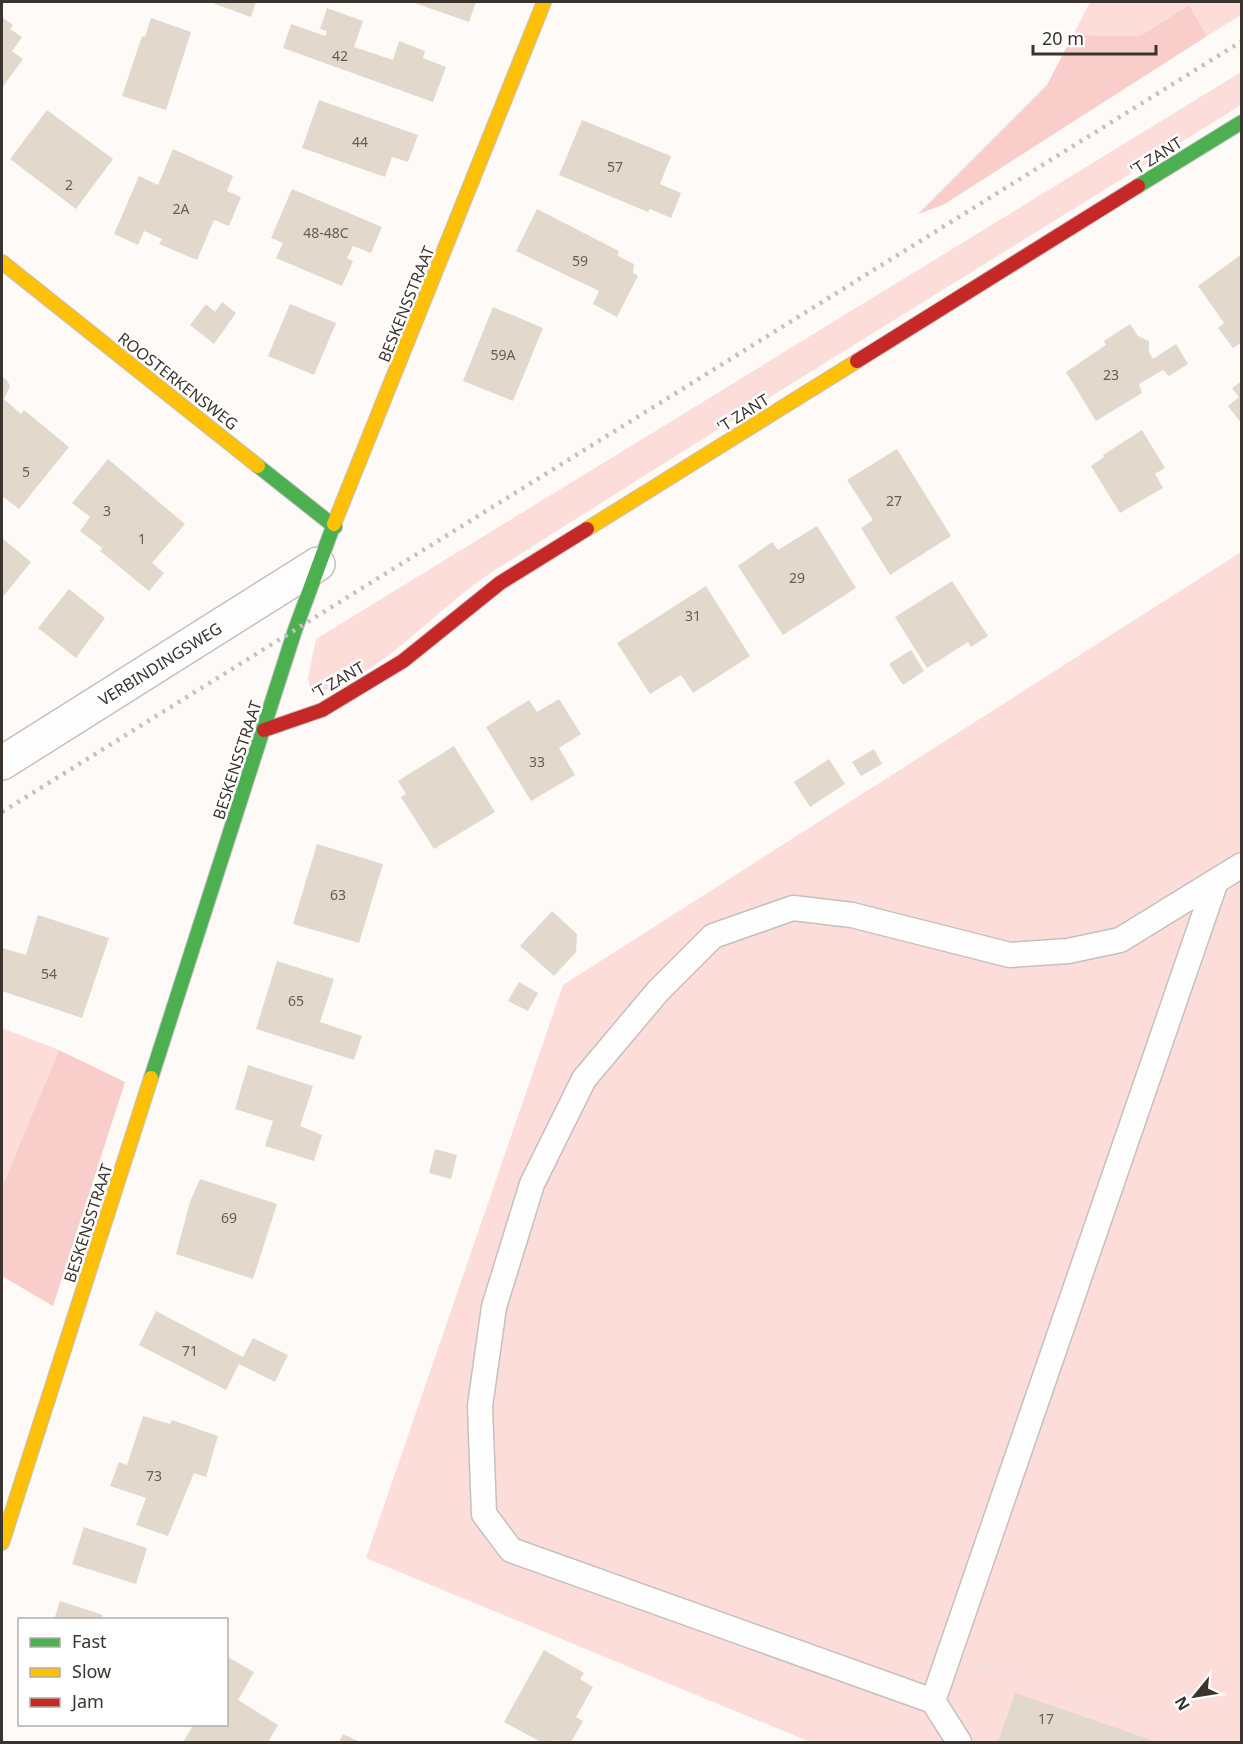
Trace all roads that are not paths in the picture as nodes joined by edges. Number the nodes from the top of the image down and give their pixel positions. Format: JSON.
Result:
{"nodes":[{"id":1,"x":544,"y":2,"type":"edge"},
{"id":2,"x":1242,"y":122,"type":"edge"},
{"id":3,"x":2,"y":262,"type":"edge"},
{"id":4,"x":335,"y":527,"type":"junction"},
{"id":5,"x":318,"y":564,"type":"junction"},
{"id":6,"x":264,"y":730,"type":"junction"},
{"id":7,"x":2,"y":763,"type":"edge"},
{"id":8,"x":1242,"y":865,"type":"edge"},
{"id":9,"x":1216,"y":880,"type":"junction"},
{"id":10,"x":2,"y":1543,"type":"edge"},
{"id":11,"x":933,"y":1701,"type":"junction"},
{"id":12,"x":959,"y":1743,"type":"edge"}],
"edges":[{"from":1,"to":4,"type":"street","name":"BESKENSSTRAAT"},
{"from":2,"to":6,"type":"street","name":"'T ZANT"},
{"from":3,"to":4,"type":"street","name":"ROOSTERKENSWEG"},
{"from":4,"to":5,"type":"street","name":"BESKENSSTRAAT"},
{"from":5,"to":6,"type":"street","name":"BESKENSSTRAAT"},
{"from":5,"to":7,"type":"street","name":"VERBINDINGSWEG"},
{"from":6,"to":10,"type":"street","name":"BESKENSSTRAAT"},
{"from":8,"to":9,"type":"lane"},
{"from":9,"to":11,"type":"lane"},
{"from":9,"to":11,"type":"lane"},
{"from":11,"to":12,"type":"lane"}]}
